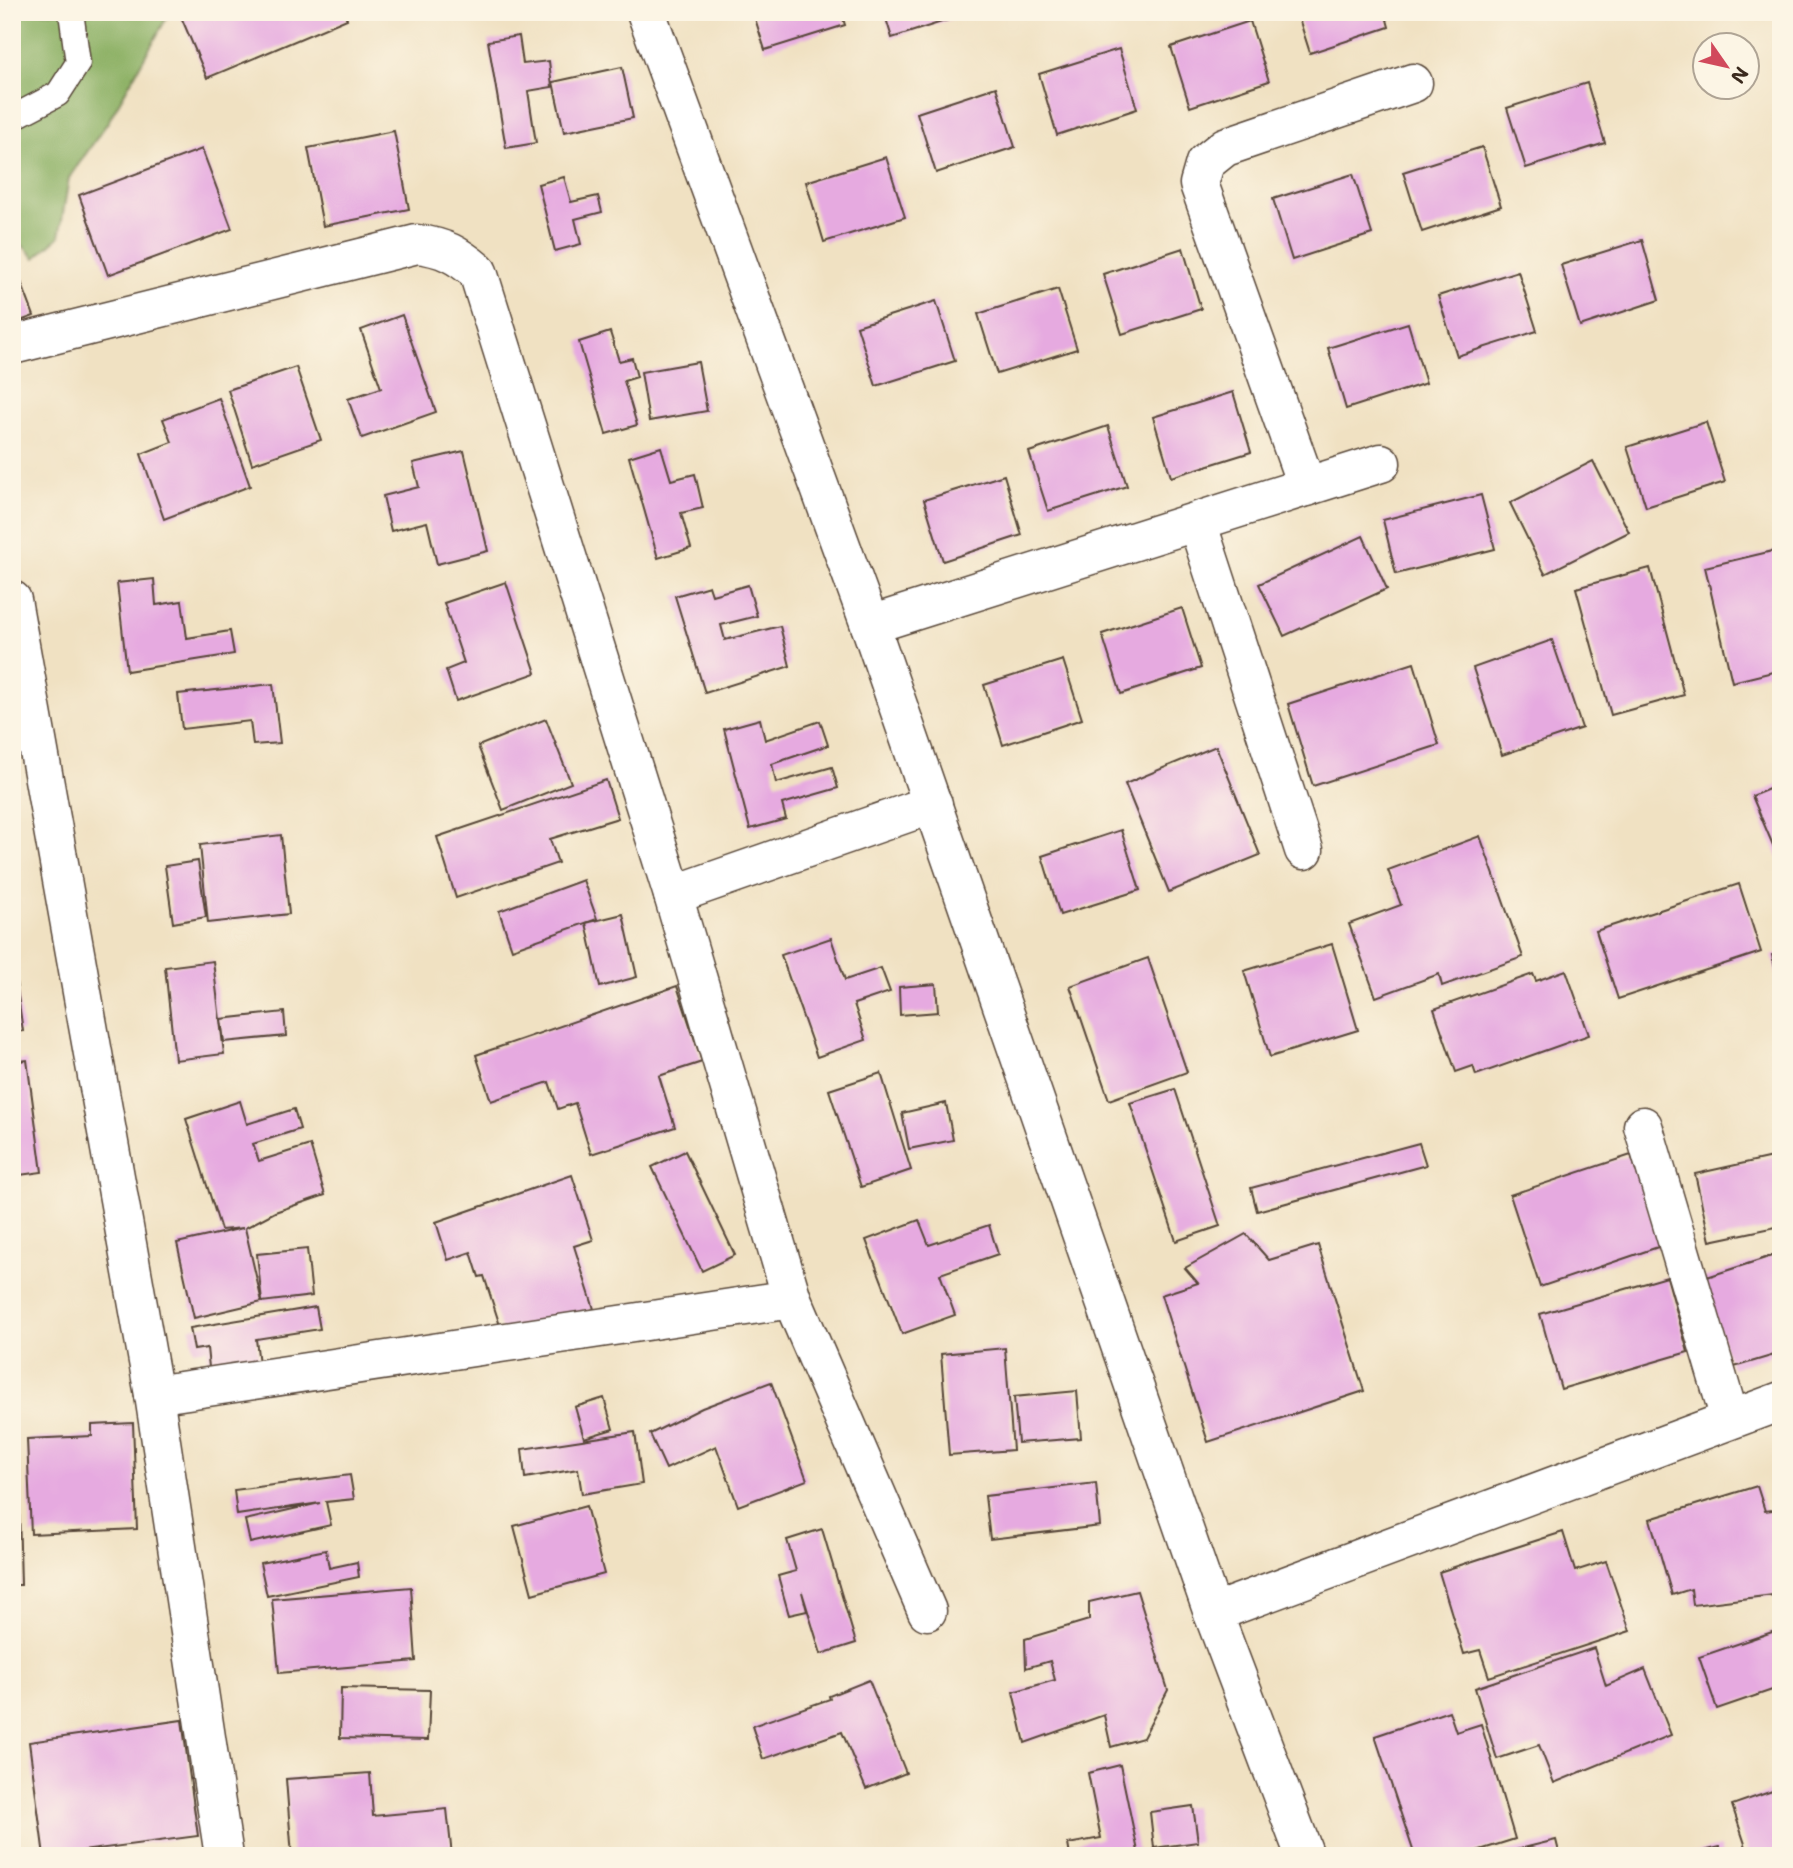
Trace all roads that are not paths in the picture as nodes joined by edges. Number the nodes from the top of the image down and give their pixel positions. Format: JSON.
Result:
{"nodes":[{"id":1,"x":71,"y":12,"type":"edge"},
{"id":2,"x":646,"y":12,"type":"edge"},
{"id":3,"x":1413,"y":83,"type":"dead end"},
{"id":4,"x":12,"y":118,"type":"edge"},
{"id":5,"x":12,"y":345,"type":"edge"},
{"id":6,"x":1381,"y":463,"type":"dead end"},
{"id":7,"x":1307,"y":487,"type":"junction"},
{"id":8,"x":1197,"y":522,"type":"junction"},
{"id":9,"x":12,"y":600,"type":"edge"},
{"id":10,"x":870,"y":625,"type":"junction"},
{"id":11,"x":933,"y":804,"type":"junction"},
{"id":12,"x":1304,"y":850,"type":"dead end"},
{"id":13,"x":673,"y":895,"type":"junction"},
{"id":14,"x":1643,"y":1126,"type":"dead end"},
{"id":15,"x":792,"y":1298,"type":"junction"},
{"id":16,"x":154,"y":1395,"type":"junction"},
{"id":17,"x":1781,"y":1401,"type":"edge"},
{"id":18,"x":1730,"y":1419,"type":"junction"},
{"id":19,"x":927,"y":1611,"type":"dead end"},
{"id":20,"x":1213,"y":1613,"type":"junction"},
{"id":21,"x":224,"y":1856,"type":"edge"},
{"id":22,"x":1305,"y":1856,"type":"edge"}],
"edges":[{"from":1,"to":4,"type":"lane"},
{"from":2,"to":10,"type":"street"},
{"from":3,"to":7,"type":"street"},
{"from":5,"to":13,"type":"street"},
{"from":6,"to":7,"type":"street"},
{"from":7,"to":8,"type":"street"},
{"from":8,"to":10,"type":"street"},
{"from":8,"to":12,"type":"street"},
{"from":9,"to":16,"type":"street"},
{"from":10,"to":11,"type":"street"},
{"from":11,"to":13,"type":"street"},
{"from":11,"to":20,"type":"street"},
{"from":13,"to":15,"type":"street"},
{"from":14,"to":18,"type":"street"},
{"from":15,"to":16,"type":"street"},
{"from":15,"to":19,"type":"street"},
{"from":16,"to":21,"type":"street"},
{"from":17,"to":18,"type":"street"},
{"from":18,"to":20,"type":"street"},
{"from":20,"to":22,"type":"street"}]}
